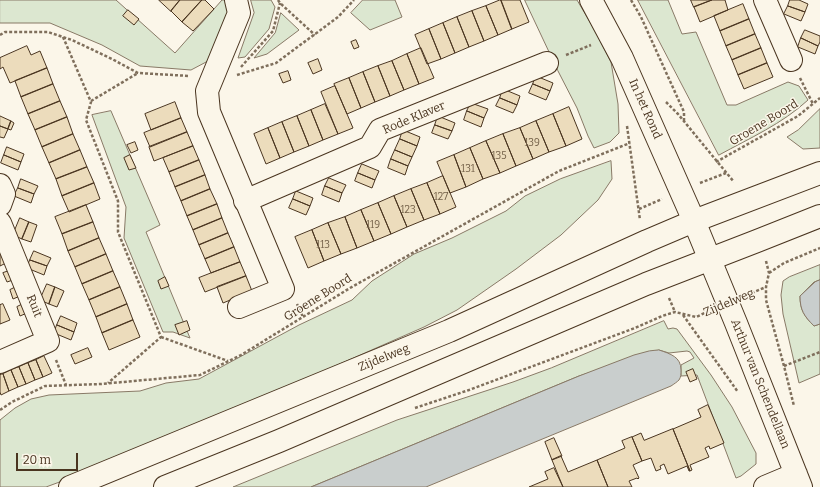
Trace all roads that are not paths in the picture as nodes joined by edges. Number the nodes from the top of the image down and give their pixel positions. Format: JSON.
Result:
{"nodes":[{"id":1,"x":236,"y":0,"type":"edge"},
{"id":2,"x":591,"y":0,"type":"edge"},
{"id":3,"x":765,"y":0,"type":"edge"},
{"id":4,"x":791,"y":60,"type":"road end"},
{"id":5,"x":547,"y":63,"type":"road end"},
{"id":6,"x":820,"y":173,"type":"edge"},
{"id":7,"x":0,"y":185,"type":"edge"},
{"id":8,"x":245,"y":200,"type":"junction"},
{"id":9,"x":0,"y":205,"type":"edge"},
{"id":10,"x":820,"y":216,"type":"edge"},
{"id":11,"x":694,"y":221,"type":"junction"},
{"id":12,"x":0,"y":223,"type":"edge"},
{"id":13,"x":710,"y":259,"type":"junction"},
{"id":14,"x":239,"y":307,"type":"dead end"},
{"id":15,"x":0,"y":362,"type":"edge"},
{"id":16,"x":798,"y":481,"type":"edge"},
{"id":17,"x":70,"y":487,"type":"edge"},
{"id":18,"x":165,"y":487,"type":"edge"},
{"id":19,"x":765,"y":487,"type":"edge"}],
"edges":[{"from":1,"to":8,"type":"street"},
{"from":2,"to":11,"type":"street","name":"In het Rond"},
{"from":3,"to":4,"type":"street"},
{"from":5,"to":8,"type":"street","name":"Rode Klaver"},
{"from":6,"to":11,"type":"street","name":"Zijdelweg"},
{"from":7,"to":9,"type":"street"},
{"from":8,"to":14,"type":"street"},
{"from":10,"to":13,"type":"street"},
{"from":11,"to":13,"type":"street"},
{"from":11,"to":17,"type":"street","name":"Zijdelweg"},
{"from":12,"to":15,"type":"street","name":"Ruit"},
{"from":13,"to":16,"type":"street","name":"Arthur van Schendellaan"},
{"from":13,"to":18,"type":"street"},
{"from":16,"to":19,"type":"street"}]}
